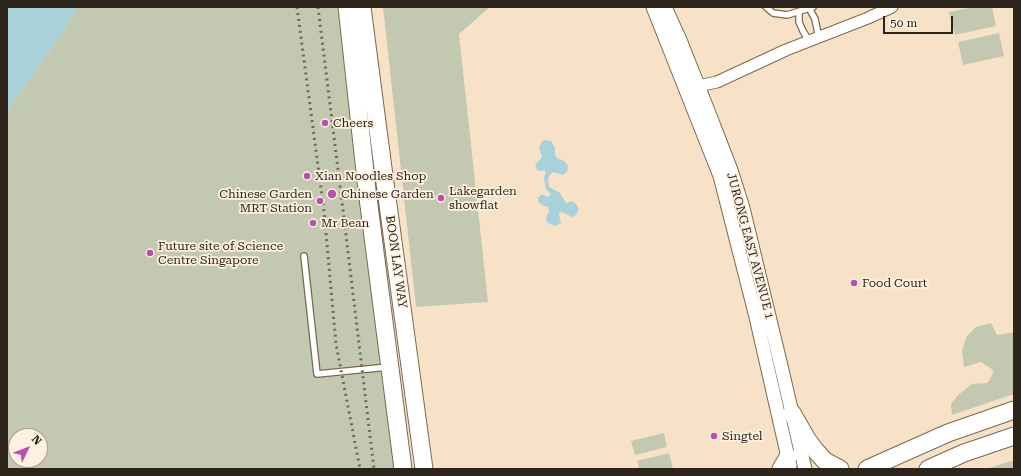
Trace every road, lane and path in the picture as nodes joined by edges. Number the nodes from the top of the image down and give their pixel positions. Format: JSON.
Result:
{"nodes":[{"id":1,"x":347,"y":7,"type":"edge"},
{"id":2,"x":362,"y":7,"type":"edge"},
{"id":3,"x":653,"y":7,"type":"edge"},
{"id":4,"x":665,"y":7,"type":"edge"},
{"id":5,"x":766,"y":7,"type":"edge"},
{"id":6,"x":892,"y":7,"type":"edge"},
{"id":7,"x":811,"y":8,"type":"edge"},
{"id":8,"x":799,"y":12,"type":"junction"},
{"id":9,"x":814,"y":39,"type":"junction"},
{"id":10,"x":694,"y":92,"type":"junction"},
{"id":11,"x":304,"y":256,"type":"dead end"},
{"id":12,"x":754,"y":286,"type":"junction"},
{"id":13,"x":390,"y":366,"type":"junction"},
{"id":14,"x":1014,"y":410,"type":"edge"},
{"id":15,"x":792,"y":413,"type":"junction"},
{"id":16,"x":1014,"y":436,"type":"edge"},
{"id":17,"x":786,"y":465,"type":"edge"},
{"id":18,"x":403,"y":469,"type":"edge"},
{"id":19,"x":424,"y":469,"type":"edge"},
{"id":20,"x":805,"y":469,"type":"edge"},
{"id":21,"x":840,"y":469,"type":"edge"},
{"id":22,"x":867,"y":469,"type":"edge"},
{"id":23,"x":928,"y":469,"type":"edge"}],
"edges":[{"from":1,"to":13,"type":"main road","name":"BOON LAY WAY"},
{"from":2,"to":19,"type":"main road","name":"BOON LAY WAY"},
{"from":3,"to":10,"type":"street","name":"JURONG EAST AVENUE 1"},
{"from":4,"to":10,"type":"street","name":"JURONG EAST AVENUE 1"},
{"from":5,"to":8,"type":"lane"},
{"from":6,"to":9,"type":"street"},
{"from":7,"to":8,"type":"lane"},
{"from":7,"to":9,"type":"lane"},
{"from":8,"to":9,"type":"lane"},
{"from":9,"to":10,"type":"street"},
{"from":10,"to":12,"type":"street","name":"JURONG EAST AVENUE 1"},
{"from":11,"to":13,"type":"lane"},
{"from":12,"to":15,"type":"street","name":"JURONG EAST AVENUE 1"},
{"from":12,"to":17,"type":"street","name":"JURONG EAST AVENUE 1"},
{"from":13,"to":18,"type":"main road","name":"BOON LAY WAY"},
{"from":14,"to":22,"type":"main road"},
{"from":15,"to":20,"type":"street","name":"JURONG EAST AVENUE 1"},
{"from":15,"to":21,"type":"main road"},
{"from":16,"to":23,"type":"main road"}]}
